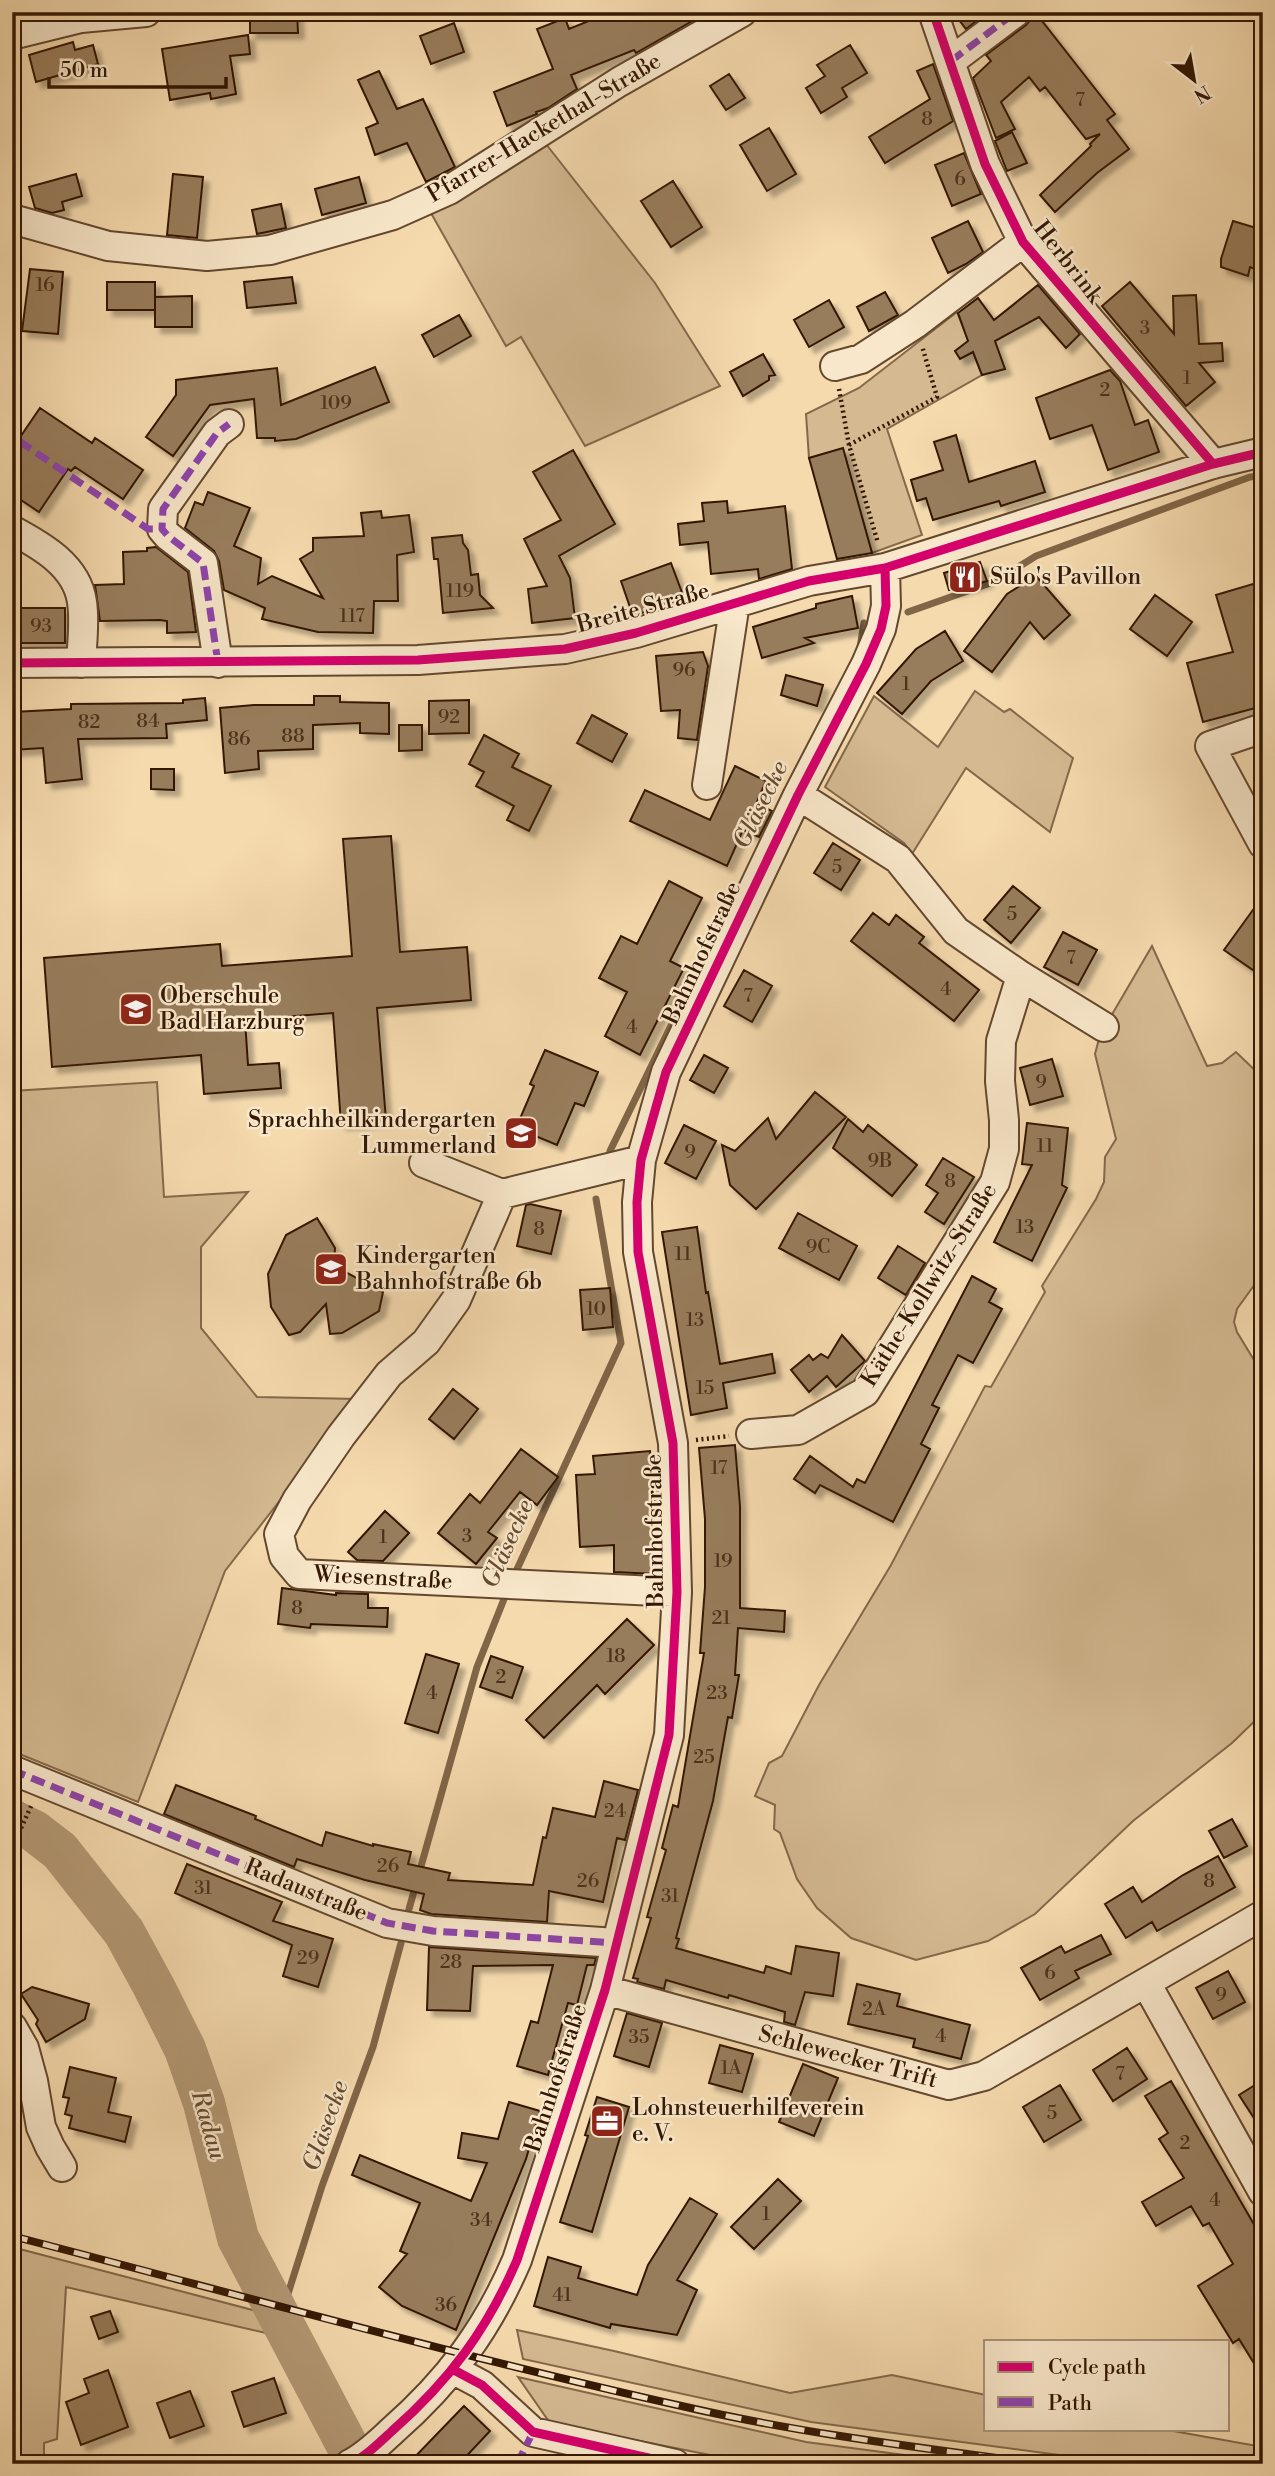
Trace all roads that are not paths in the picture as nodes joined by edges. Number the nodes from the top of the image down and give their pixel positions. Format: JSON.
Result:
{"nodes":[{"id":1,"x":146,"y":12,"type":"edge"},
{"id":2,"x":742,"y":12,"type":"edge"},
{"id":3,"x":933,"y":12,"type":"edge"},
{"id":4,"x":1016,"y":12,"type":"edge"},
{"id":5,"x":12,"y":35,"type":"edge"},
{"id":6,"x":951,"y":61,"type":"junction"},
{"id":7,"x":12,"y":219,"type":"edge"},
{"id":8,"x":1023,"y":242,"type":"junction"},
{"id":9,"x":835,"y":366,"type":"road end"},
{"id":10,"x":229,"y":424,"type":"dead end"},
{"id":11,"x":1263,"y":452,"type":"edge"},
{"id":12,"x":1213,"y":464,"type":"junction"},
{"id":13,"x":12,"y":530,"type":"edge"},
{"id":14,"x":885,"y":568,"type":"junction"},
{"id":15,"x":735,"y":603,"type":"junction"},
{"id":16,"x":12,"y":663,"type":"edge"},
{"id":17,"x":81,"y":663,"type":"junction"},
{"id":18,"x":218,"y":663,"type":"junction"},
{"id":19,"x":1263,"y":728,"type":"edge"},
{"id":20,"x":707,"y":785,"type":"dead end"},
{"id":21,"x":798,"y":795,"type":"junction"},
{"id":22,"x":1263,"y":844,"type":"edge"},
{"id":23,"x":1021,"y":976,"type":"junction"},
{"id":24,"x":1104,"y":1027,"type":"dead end"},
{"id":25,"x":641,"y":1160,"type":"junction"},
{"id":26,"x":424,"y":1163,"type":"dead end"},
{"id":27,"x":502,"y":1194,"type":"junction"},
{"id":28,"x":751,"y":1434,"type":"road end"},
{"id":29,"x":677,"y":1592,"type":"junction"},
{"id":30,"x":12,"y":1770,"type":"edge"},
{"id":31,"x":1263,"y":1915,"type":"edge"},
{"id":32,"x":617,"y":1943,"type":"junction"},
{"id":33,"x":1146,"y":1983,"type":"junction"},
{"id":34,"x":605,"y":1990,"type":"junction"},
{"id":35,"x":12,"y":2027,"type":"edge"},
{"id":36,"x":62,"y":2166,"type":"dead end"},
{"id":37,"x":1263,"y":2192,"type":"edge"},
{"id":38,"x":452,"y":2369,"type":"junction"},
{"id":39,"x":350,"y":2464,"type":"edge"},
{"id":40,"x":675,"y":2464,"type":"edge"}],
"edges":[{"from":1,"to":5,"type":"street"},
{"from":2,"to":7,"type":"street","name":"Pfarrer-Hackethal-Straße"},
{"from":3,"to":6,"type":"street","name":"Herbrink"},
{"from":4,"to":6,"type":"street"},
{"from":6,"to":8,"type":"street","name":"Herbrink"},
{"from":8,"to":9,"type":"street"},
{"from":8,"to":12,"type":"street","name":"Herbrink"},
{"from":10,"to":18,"type":"street"},
{"from":11,"to":12,"type":"street","name":"Breite Straße"},
{"from":12,"to":14,"type":"street","name":"Breite Straße"},
{"from":13,"to":17,"type":"street"},
{"from":14,"to":15,"type":"street","name":"Breite Straße"},
{"from":14,"to":21,"type":"street","name":"Bahnhofstraße"},
{"from":15,"to":18,"type":"street","name":"Breite Straße"},
{"from":15,"to":20,"type":"street"},
{"from":16,"to":17,"type":"street","name":"Breite Straße"},
{"from":17,"to":18,"type":"street","name":"Breite Straße"},
{"from":19,"to":22,"type":"street"},
{"from":21,"to":23,"type":"street"},
{"from":21,"to":25,"type":"street","name":"Bahnhofstraße"},
{"from":23,"to":24,"type":"street"},
{"from":23,"to":28,"type":"street","name":"Käthe-Kollwitz-Straße"},
{"from":25,"to":27,"type":"street"},
{"from":25,"to":29,"type":"street","name":"Bahnhofstraße"},
{"from":26,"to":27,"type":"street"},
{"from":27,"to":29,"type":"street","name":"Wiesenstraße"},
{"from":29,"to":32,"type":"street","name":"Bahnhofstraße"},
{"from":30,"to":32,"type":"street","name":"Radaustraße"},
{"from":31,"to":33,"type":"street","name":"Schlewecker Trift"},
{"from":32,"to":34,"type":"street","name":"Bahnhofstraße"},
{"from":33,"to":34,"type":"street","name":"Schlewecker Trift"},
{"from":33,"to":37,"type":"street"},
{"from":34,"to":38,"type":"street","name":"Bahnhofstraße"},
{"from":35,"to":36,"type":"street"},
{"from":38,"to":39,"type":"street","name":"Bahnhofstraße"},
{"from":38,"to":40,"type":"street"}]}
